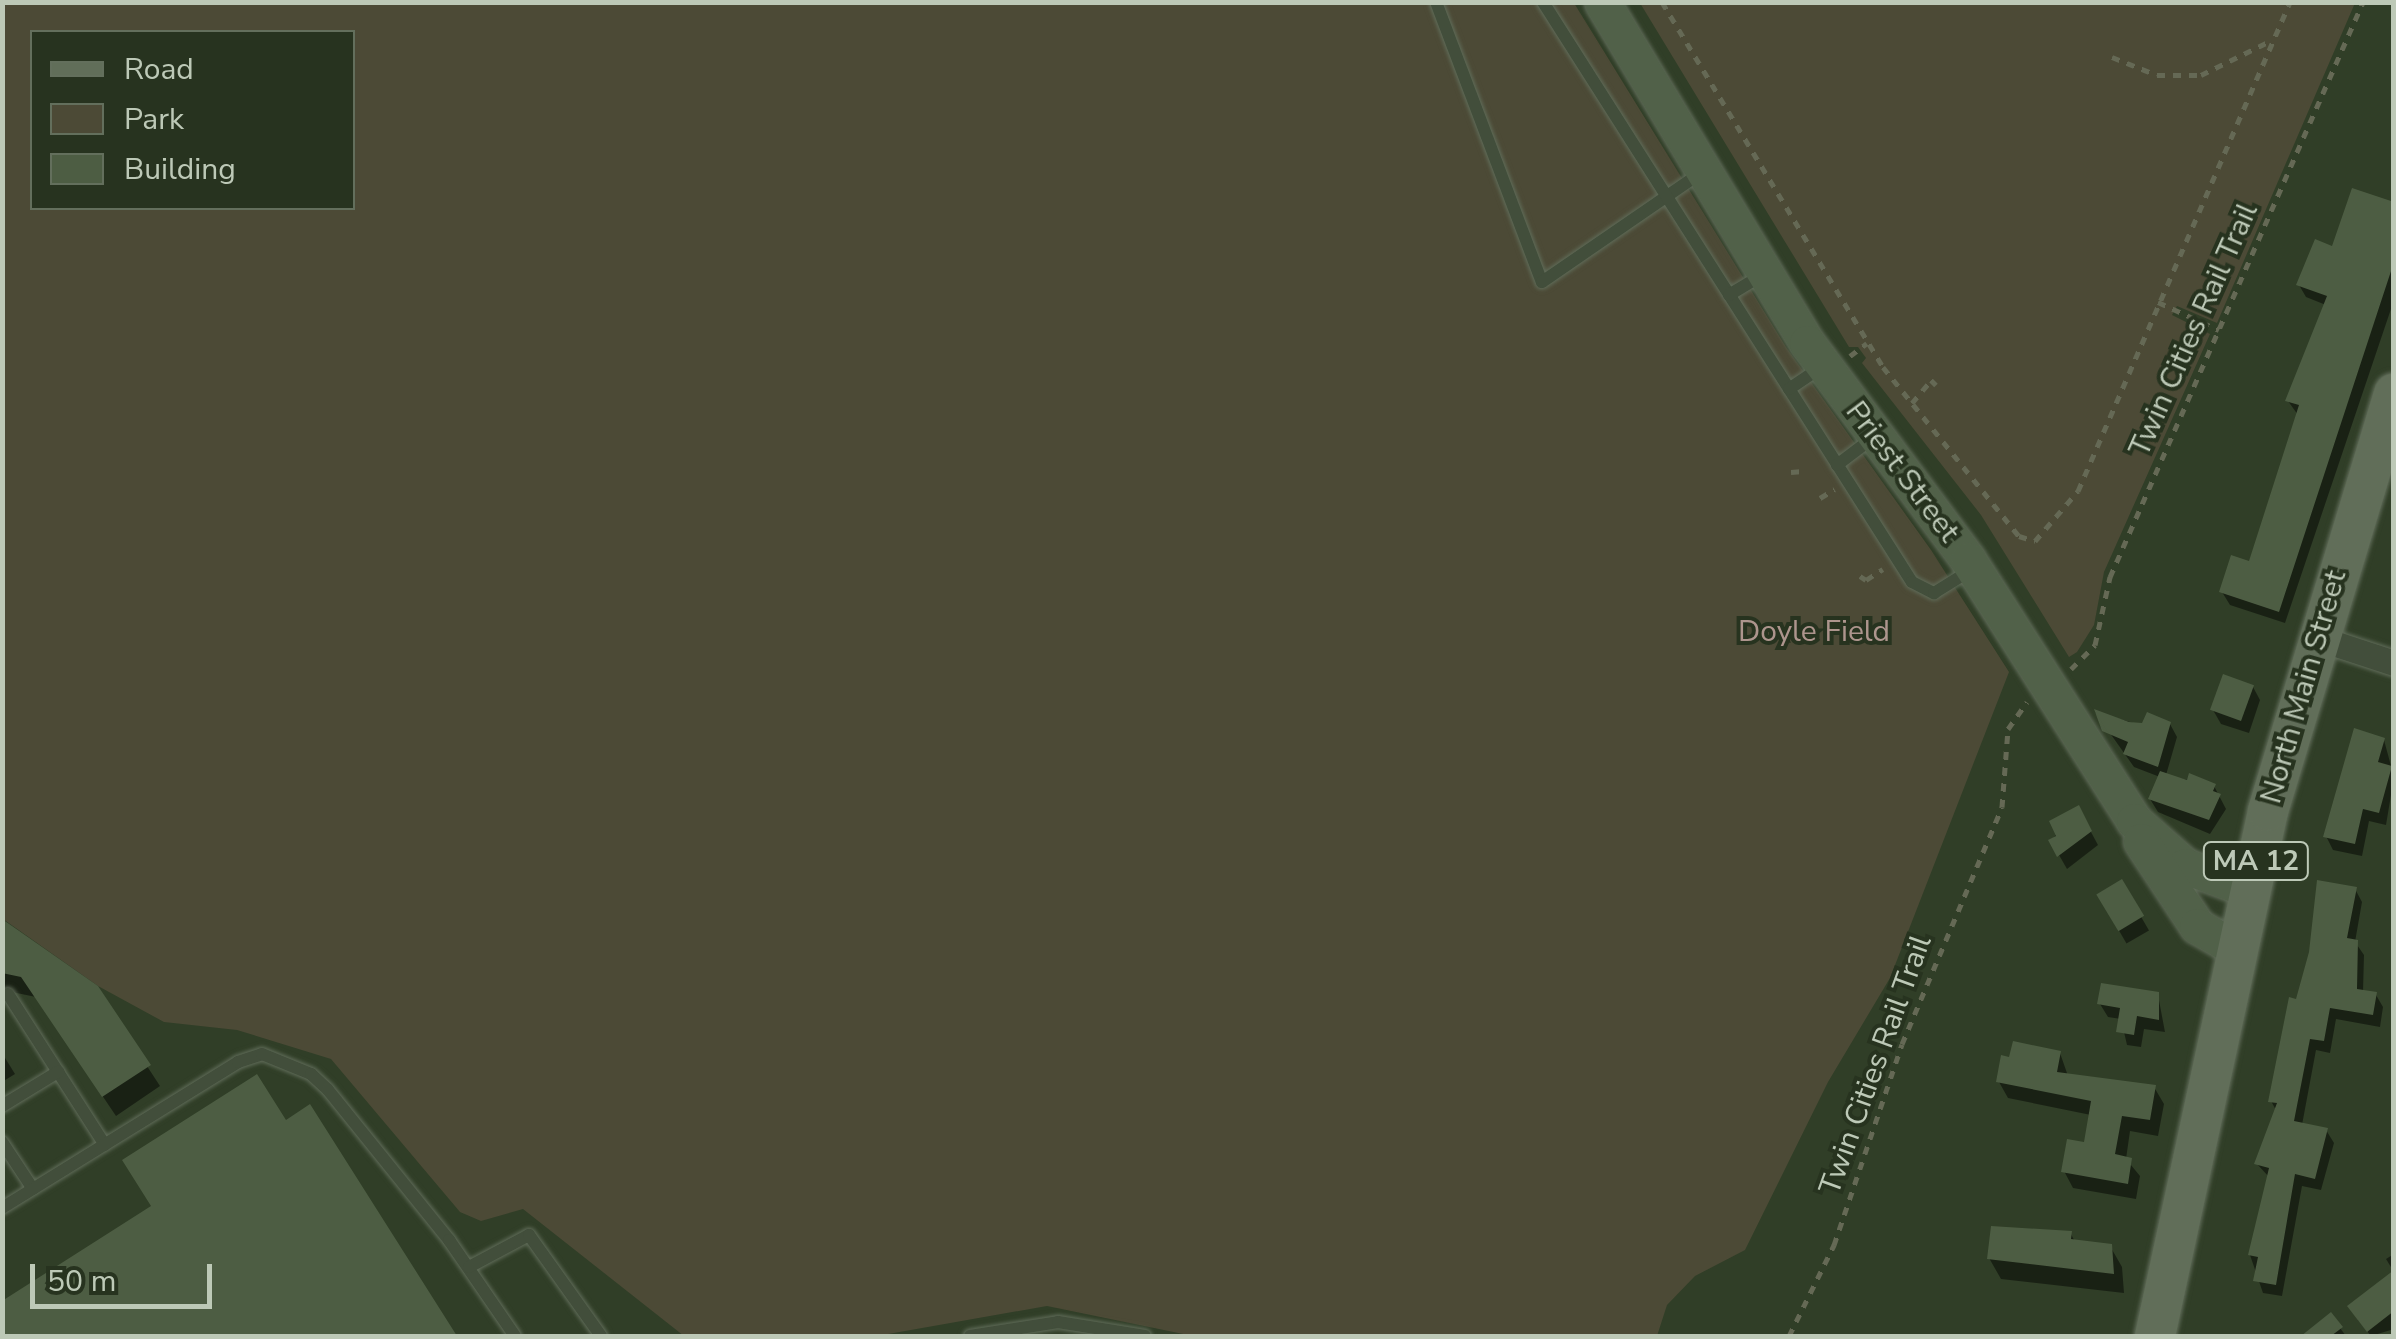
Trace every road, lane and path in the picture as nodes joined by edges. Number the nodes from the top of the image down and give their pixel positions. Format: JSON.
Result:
{"nodes":[{"id":1,"x":1436,"y":2,"type":"edge"},
{"id":2,"x":1543,"y":2,"type":"edge"},
{"id":3,"x":1602,"y":2,"type":"edge"},
{"id":4,"x":1662,"y":2,"type":"edge"},
{"id":5,"x":2290,"y":2,"type":"edge"},
{"id":6,"x":2364,"y":2,"type":"edge"},
{"id":7,"x":2272,"y":39,"type":"junction"},
{"id":8,"x":2112,"y":57,"type":"dead end"},
{"id":9,"x":1704,"y":170,"type":"junction"},
{"id":10,"x":1666,"y":197,"type":"junction"},
{"id":11,"x":1765,"y":273,"type":"junction"},
{"id":12,"x":1729,"y":295,"type":"junction"},
{"id":13,"x":2158,"y":302,"type":"junction"},
{"id":14,"x":2218,"y":330,"type":"junction"},
{"id":15,"x":1867,"y":343,"type":"junction"},
{"id":16,"x":1837,"y":361,"type":"junction"},
{"id":17,"x":1936,"y":385,"type":"dead end"},
{"id":18,"x":1789,"y":389,"type":"junction"},
{"id":19,"x":1912,"y":403,"type":"junction"},
{"id":20,"x":2392,"y":407,"type":"edge"},
{"id":21,"x":1875,"y":436,"type":"junction"},
{"id":22,"x":1837,"y":464,"type":"junction"},
{"id":23,"x":1803,"y":471,"type":"dead end"},
{"id":24,"x":1791,"y":472,"type":"dead end"},
{"id":25,"x":1973,"y":568,"type":"junction"},
{"id":26,"x":1860,"y":576,"type":"dead end"},
{"id":27,"x":1872,"y":576,"type":"dead end"},
{"id":28,"x":2318,"y":638,"type":"junction"},
{"id":29,"x":2391,"y":656,"type":"edge"},
{"id":30,"x":2068,"y":670,"type":"dead end"},
{"id":31,"x":2032,"y":698,"type":"dead end"},
{"id":32,"x":2134,"y":821,"type":"junction"},
{"id":33,"x":2250,"y":890,"type":"junction"},
{"id":34,"x":2238,"y":950,"type":"junction"},
{"id":35,"x":8,"y":994,"type":"dead end"},
{"id":36,"x":58,"y":1072,"type":"junction"},
{"id":37,"x":2,"y":1106,"type":"edge"},
{"id":38,"x":2,"y":1142,"type":"edge"},
{"id":39,"x":104,"y":1145,"type":"junction"},
{"id":40,"x":33,"y":1189,"type":"junction"},
{"id":41,"x":2,"y":1208,"type":"edge"},
{"id":42,"x":468,"y":1267,"type":"junction"},
{"id":43,"x":515,"y":1336,"type":"edge"},
{"id":44,"x":601,"y":1336,"type":"edge"},
{"id":45,"x":970,"y":1336,"type":"edge"},
{"id":46,"x":1145,"y":1336,"type":"edge"},
{"id":47,"x":1789,"y":1336,"type":"edge"},
{"id":48,"x":2155,"y":1336,"type":"edge"}],
"edges":[{"from":1,"to":10,"type":"lane"},
{"from":2,"to":10,"type":"lane"},
{"from":3,"to":9,"type":"main road","name":"Priest Street"},
{"from":4,"to":15,"type":"path"},
{"from":5,"to":7,"type":"path"},
{"from":6,"to":14,"type":"path","name":"Twin Cities Rail Trail"},
{"from":7,"to":8,"type":"path"},
{"from":7,"to":13,"type":"path"},
{"from":9,"to":10,"type":"lane"},
{"from":9,"to":11,"type":"main road","name":"Priest Street"},
{"from":10,"to":12,"type":"lane"},
{"from":11,"to":12,"type":"lane"},
{"from":11,"to":16,"type":"main road","name":"Priest Street"},
{"from":12,"to":18,"type":"lane"},
{"from":13,"to":14,"type":"path"},
{"from":13,"to":19,"type":"path"},
{"from":14,"to":30,"type":"path","name":"Twin Cities Rail Trail"},
{"from":15,"to":16,"type":"path"},
{"from":15,"to":19,"type":"path"},
{"from":16,"to":18,"type":"lane"},
{"from":16,"to":21,"type":"main road","name":"Priest Street"},
{"from":17,"to":19,"type":"path"},
{"from":18,"to":22,"type":"lane"},
{"from":20,"to":28,"type":"main road","name":"North Main Street","number":"MA 12"},
{"from":21,"to":22,"type":"lane"},
{"from":21,"to":25,"type":"main road","name":"Priest Street"},
{"from":22,"to":25,"type":"lane"},
{"from":23,"to":24,"type":"path"},
{"from":25,"to":32,"type":"main road","name":"Priest Street"},
{"from":26,"to":27,"type":"path"},
{"from":28,"to":29,"type":"street"},
{"from":28,"to":33,"type":"main road","name":"North Main Street","number":"MA 12"},
{"from":31,"to":47,"type":"path","name":"Twin Cities Rail Trail"},
{"from":32,"to":33,"type":"main road","name":"Priest Street"},
{"from":32,"to":34,"type":"main road"},
{"from":33,"to":34,"type":"main road","name":"North Main Street","number":"MA 12"},
{"from":34,"to":48,"type":"main road","name":"North Main Street","number":"MA 12"},
{"from":35,"to":36,"type":"lane"},
{"from":36,"to":37,"type":"lane"},
{"from":36,"to":39,"type":"lane"},
{"from":38,"to":40,"type":"lane"},
{"from":39,"to":40,"type":"lane"},
{"from":39,"to":42,"type":"lane"},
{"from":40,"to":41,"type":"lane"},
{"from":42,"to":43,"type":"lane"},
{"from":42,"to":44,"type":"lane"},
{"from":45,"to":46,"type":"lane"}]}
